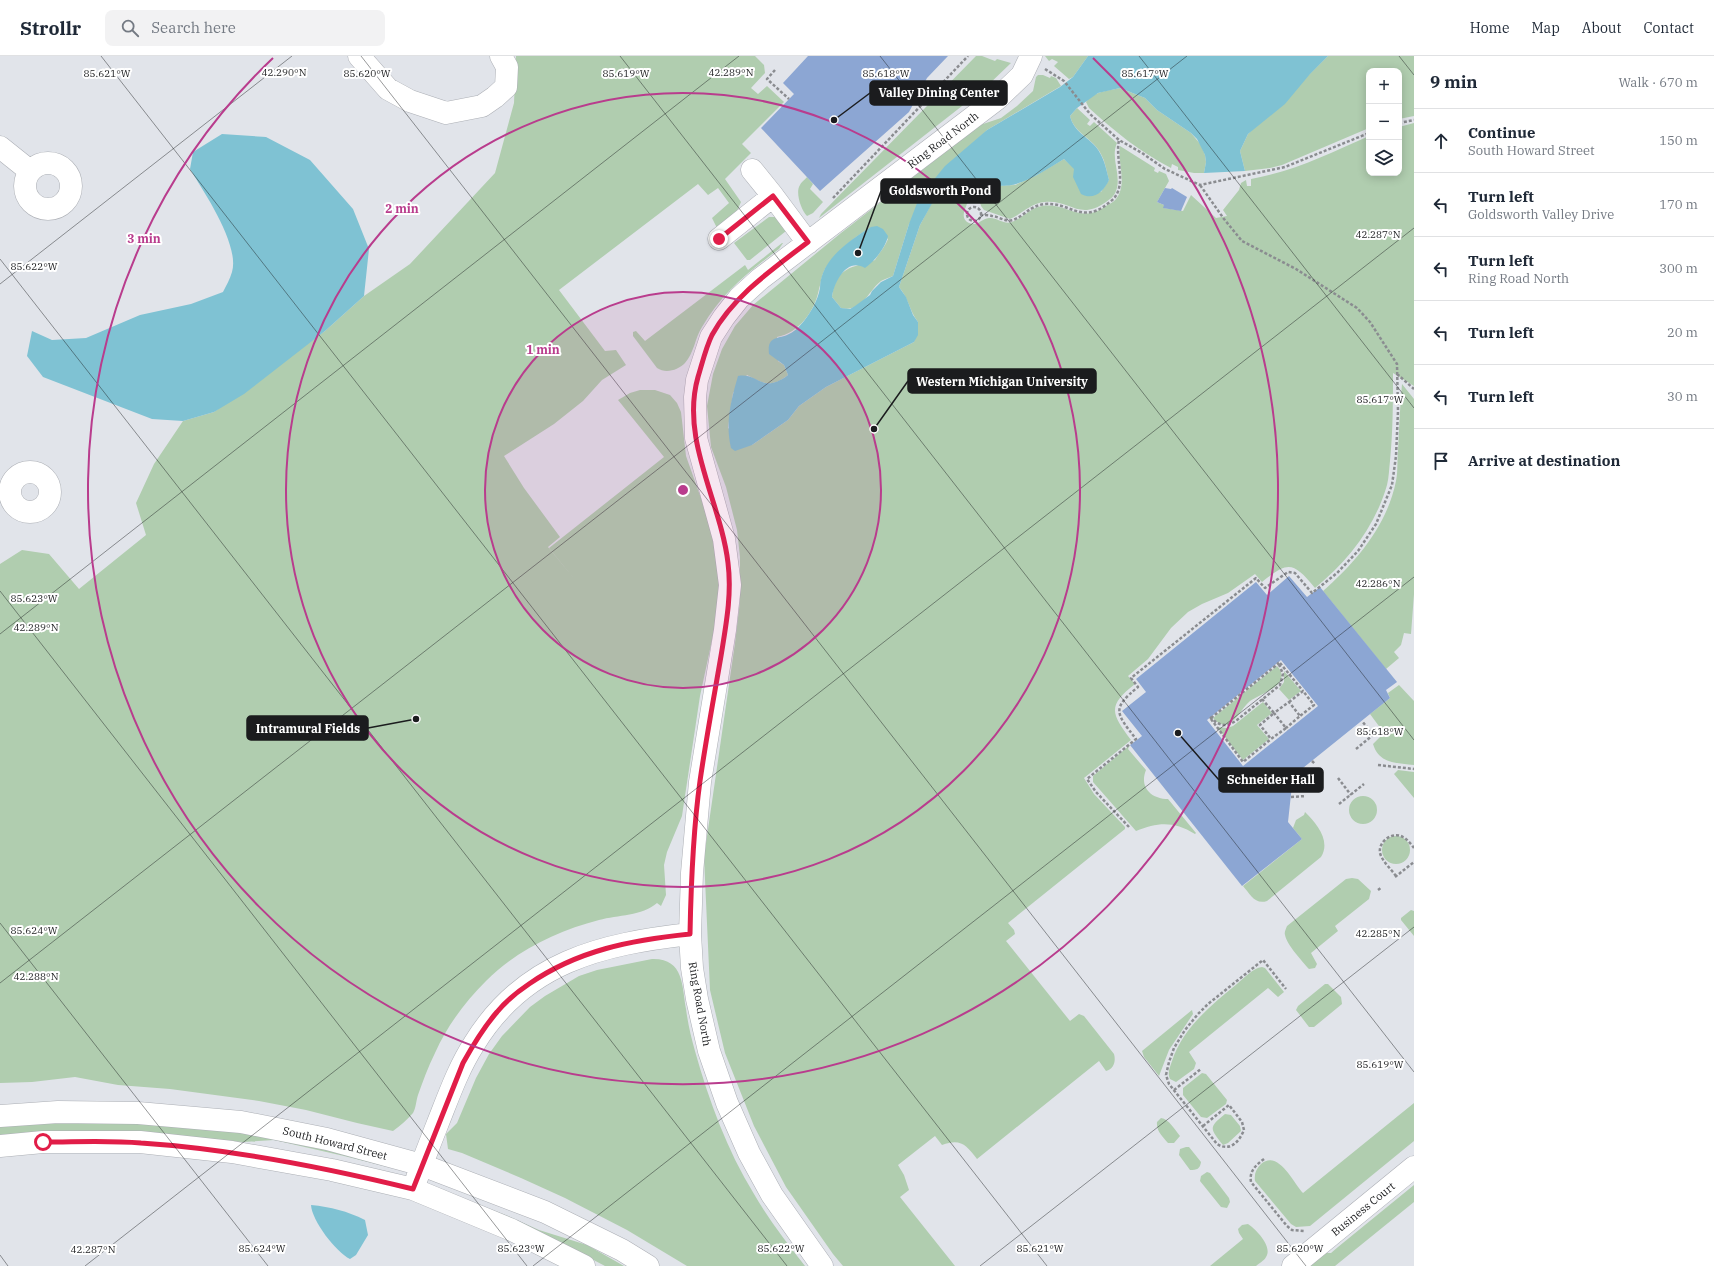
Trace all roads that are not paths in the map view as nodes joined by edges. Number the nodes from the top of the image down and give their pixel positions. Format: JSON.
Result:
{"nodes":[{"id":1,"x":359,"y":56,"type":"edge"},
{"id":2,"x":501,"y":56,"type":"edge"},
{"id":3,"x":1037,"y":62,"type":"edge"},
{"id":4,"x":0,"y":147,"type":"edge"},
{"id":5,"x":752,"y":170,"type":"dead end"},
{"id":6,"x":30,"y":171,"type":"dead end"},
{"id":7,"x":773,"y":196,"type":"junction"},
{"id":8,"x":719,"y":239,"type":"dead end"},
{"id":9,"x":808,"y":242,"type":"junction"},
{"id":10,"x":690,"y":934,"type":"junction"},
{"id":11,"x":0,"y":1116,"type":"edge"},
{"id":12,"x":0,"y":1146,"type":"edge"},
{"id":13,"x":422,"y":1165,"type":"junction"},
{"id":14,"x":1414,"y":1167,"type":"edge"},
{"id":15,"x":413,"y":1189,"type":"junction"},
{"id":16,"x":584,"y":1266,"type":"edge"},
{"id":17,"x":648,"y":1266,"type":"edge"},
{"id":18,"x":822,"y":1266,"type":"edge"},
{"id":19,"x":1293,"y":1266,"type":"edge"}],
"edges":[{"from":1,"to":2,"type":"street"},
{"from":3,"to":9,"type":"street","name":"Ring Road North"},
{"from":4,"to":6,"type":"street"},
{"from":5,"to":7,"type":"street"},
{"from":7,"to":8,"type":"street"},
{"from":7,"to":9,"type":"street"},
{"from":9,"to":10,"type":"street","name":"Ring Road North"},
{"from":10,"to":13,"type":"street"},
{"from":10,"to":18,"type":"street","name":"Ring Road North"},
{"from":11,"to":13,"type":"street","name":"South Howard Street"},
{"from":12,"to":15,"type":"street"},
{"from":13,"to":15,"type":"street"},
{"from":13,"to":17,"type":"street","name":"South Howard Street"},
{"from":14,"to":19,"type":"street","name":"Business Court"},
{"from":15,"to":16,"type":"street"}]}
